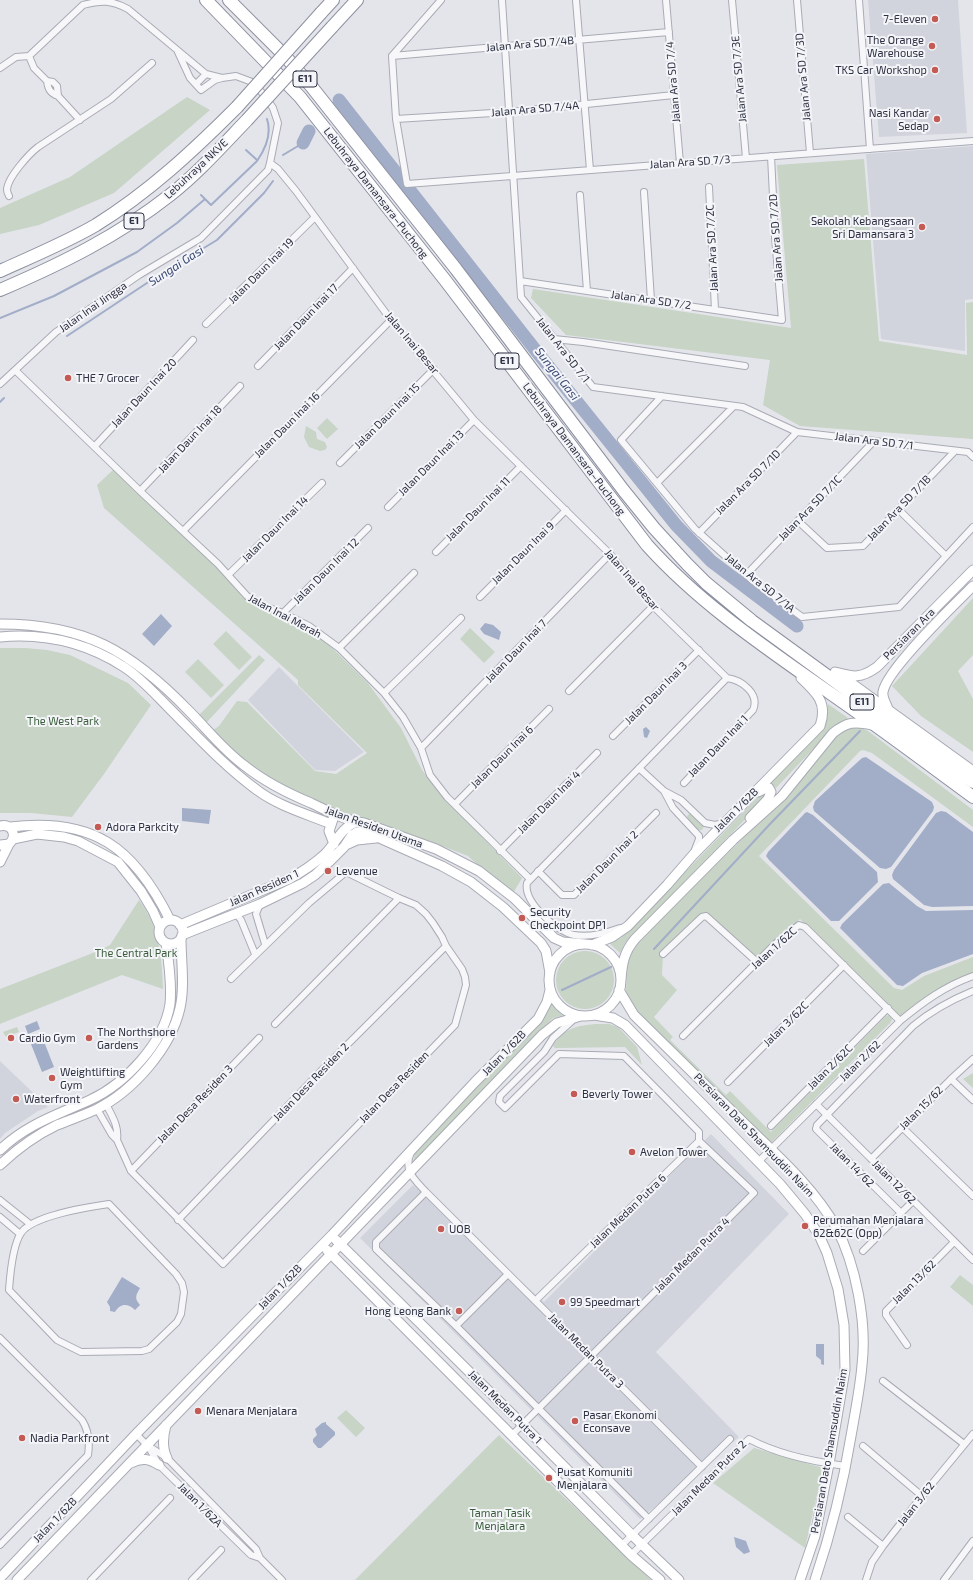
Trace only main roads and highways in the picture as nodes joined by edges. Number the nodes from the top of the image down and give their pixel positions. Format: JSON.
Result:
{"nodes":[{"id":1,"x":206,"y":0,"type":"edge"},
{"id":2,"x":229,"y":0,"type":"edge"},
{"id":3,"x":333,"y":0,"type":"edge"},
{"id":4,"x":357,"y":0,"type":"edge"},
{"id":5,"x":0,"y":271,"type":"edge"},
{"id":6,"x":0,"y":290,"type":"edge"},
{"id":7,"x":973,"y":570,"type":"edge"},
{"id":8,"x":973,"y":586,"type":"edge"},
{"id":9,"x":955,"y":588,"type":"junction"},
{"id":10,"x":963,"y":596,"type":"junction"},
{"id":11,"x":752,"y":622,"type":"junction"},
{"id":12,"x":0,"y":624,"type":"edge"},
{"id":13,"x":73,"y":632,"type":"junction"},
{"id":14,"x":0,"y":637,"type":"edge"},
{"id":15,"x":70,"y":642,"type":"junction"},
{"id":16,"x":784,"y":661,"type":"junction"},
{"id":17,"x":835,"y":672,"type":"junction"},
{"id":18,"x":889,"y":710,"type":"junction"},
{"id":19,"x":878,"y":726,"type":"junction"},
{"id":20,"x":973,"y":771,"type":"edge"},
{"id":21,"x":973,"y":782,"type":"edge"},
{"id":22,"x":751,"y":796,"type":"junction"},
{"id":23,"x":973,"y":797,"type":"edge"},
{"id":24,"x":335,"y":814,"type":"junction"},
{"id":25,"x":356,"y":822,"type":"junction"},
{"id":26,"x":331,"y":824,"type":"junction"},
{"id":27,"x":0,"y":826,"type":"edge"},
{"id":28,"x":10,"y":827,"type":"junction"},
{"id":29,"x":357,"y":832,"type":"junction"},
{"id":30,"x":377,"y":837,"type":"junction"},
{"id":31,"x":732,"y":840,"type":"junction"},
{"id":32,"x":7,"y":843,"type":"edge"},
{"id":33,"x":334,"y":844,"type":"junction"},
{"id":34,"x":344,"y":846,"type":"junction"},
{"id":35,"x":0,"y":862,"type":"edge"},
{"id":36,"x":170,"y":920,"type":"junction"},
{"id":37,"x":180,"y":925,"type":"junction"},
{"id":38,"x":160,"y":927,"type":"junction"},
{"id":39,"x":182,"y":937,"type":"junction"},
{"id":40,"x":166,"y":943,"type":"junction"},
{"id":41,"x":588,"y":945,"type":"junction"},
{"id":42,"x":550,"y":973,"type":"junction"},
{"id":43,"x":621,"y":980,"type":"junction"},
{"id":44,"x":550,"y":990,"type":"junction"},
{"id":45,"x":619,"y":990,"type":"junction"},
{"id":46,"x":594,"y":1015,"type":"junction"},
{"id":47,"x":578,"y":1017,"type":"junction"},
{"id":48,"x":0,"y":1150,"type":"edge"},
{"id":49,"x":0,"y":1165,"type":"edge"},
{"id":50,"x":332,"y":1235,"type":"junction"},
{"id":51,"x":322,"y":1244,"type":"junction"},
{"id":52,"x":340,"y":1244,"type":"junction"},
{"id":53,"x":331,"y":1253,"type":"junction"},
{"id":54,"x":166,"y":1425,"type":"junction"},
{"id":55,"x":167,"y":1458,"type":"road end"},
{"id":56,"x":128,"y":1464,"type":"junction"},
{"id":57,"x":160,"y":1465,"type":"road end"},
{"id":58,"x":0,"y":1578,"type":"edge"},
{"id":59,"x":18,"y":1580,"type":"edge"},
{"id":60,"x":660,"y":1580,"type":"edge"},
{"id":61,"x":679,"y":1580,"type":"edge"},
{"id":62,"x":800,"y":1580,"type":"edge"},
{"id":63,"x":815,"y":1580,"type":"edge"}],
"edges":[{"from":1,"to":16,"type":"highway","name":"Lebuhraya Damansara–Puchong","number":"E11"},
{"from":2,"to":11,"type":"highway","name":"Lebuhraya Damansara–Puchong","number":"E11"},
{"from":3,"to":5,"type":"highway","name":"Lebuhraya NKVE","number":"E1","bridge":true},
{"from":4,"to":6,"type":"highway","name":"Lebuhraya NKVE","number":"E1","bridge":true},
{"from":7,"to":9,"type":"main road","name":"Persiaran Ara"},
{"from":8,"to":10,"type":"main road","name":"Persiaran Ara"},
{"from":9,"to":10,"type":"main road"},
{"from":9,"to":17,"type":"main road","name":"Persiaran Ara"},
{"from":10,"to":18,"type":"main road","name":"Persiaran Ara"},
{"from":11,"to":17,"type":"highway"},
{"from":11,"to":21,"type":"highway","number":"E11"},
{"from":12,"to":13,"type":"main road","name":"Jalan Residen Utama"},
{"from":13,"to":15,"type":"main road"},
{"from":13,"to":24,"type":"main road","name":"Jalan Residen Utama"},
{"from":14,"to":15,"type":"main road","name":"Jalan Residen Utama"},
{"from":15,"to":26,"type":"main road","name":"Jalan Residen Utama"},
{"from":16,"to":19,"type":"highway","name":"Lebuhraya Damansara–Puchong","number":"E11"},
{"from":16,"to":22,"type":"main road","name":"Jalan 1/62B"},
{"from":17,"to":18,"type":"main road"},
{"from":18,"to":20,"type":"main road"},
{"from":19,"to":23,"type":"highway","name":"Lebuhraya Damansara–Puchong","number":"E11"},
{"from":19,"to":31,"type":"main road","name":"Jalan 1/62B"},
{"from":22,"to":31,"type":"main road"},
{"from":22,"to":41,"type":"main road","name":"Jalan 1/62B"},
{"from":24,"to":25,"type":"main road","name":"Jalan Residen Utama"},
{"from":24,"to":26,"type":"main road"},
{"from":25,"to":29,"type":"main road"},
{"from":25,"to":33,"type":"main road","name":"Jalan Residen 1"},
{"from":25,"to":41,"type":"main road","name":"Jalan Residen Utama"},
{"from":26,"to":33,"type":"main road"},
{"from":27,"to":28,"type":"main road"},
{"from":28,"to":32,"type":"main road"},
{"from":28,"to":36,"type":"main road"},
{"from":29,"to":30,"type":"main road","name":"Jalan Residen Utama"},
{"from":29,"to":34,"type":"main road","name":"Jalan Residen 1"},
{"from":30,"to":34,"type":"main road"},
{"from":30,"to":42,"type":"main road","name":"Jalan Residen Utama"},
{"from":31,"to":43,"type":"main road","name":"Jalan 1/62B"},
{"from":32,"to":35,"type":"main road"},
{"from":32,"to":38,"type":"main road"},
{"from":33,"to":37,"type":"main road","name":"Jalan Residen 1"},
{"from":34,"to":39,"type":"main road","name":"Jalan Residen 1"},
{"from":36,"to":37,"type":"main road"},
{"from":36,"to":38,"type":"main road"},
{"from":37,"to":39,"type":"main road"},
{"from":38,"to":40,"type":"main road"},
{"from":39,"to":40,"type":"main road"},
{"from":39,"to":49,"type":"main road"},
{"from":40,"to":48,"type":"main road"},
{"from":41,"to":42,"type":"main road"},
{"from":41,"to":43,"type":"main road"},
{"from":42,"to":44,"type":"main road"},
{"from":43,"to":45,"type":"main road"},
{"from":44,"to":47,"type":"main road"},
{"from":44,"to":50,"type":"main road","name":"Jalan 1/62B"},
{"from":45,"to":46,"type":"main road"},
{"from":45,"to":63,"type":"main road","name":"Persiaran Dato Shamsuddin Naim"},
{"from":46,"to":47,"type":"main road"},
{"from":46,"to":62,"type":"main road","name":"Persiaran Dato Shamsuddin Naim"},
{"from":47,"to":52,"type":"main road","name":"Jalan 1/62B"},
{"from":50,"to":51,"type":"main road","name":"Jalan 1/62B"},
{"from":50,"to":52,"type":"main road","name":"Jalan Medan Putra 1"},
{"from":51,"to":53,"type":"main road","name":"Jalan Medan Putra 1"},
{"from":51,"to":58,"type":"main road","name":"Jalan 1/62B"},
{"from":52,"to":53,"type":"main road","name":"Jalan 1/62B"},
{"from":52,"to":61,"type":"main road","name":"Jalan Medan Putra 1"},
{"from":53,"to":54,"type":"main road","name":"Jalan 1/62B"},
{"from":53,"to":60,"type":"main road","name":"Jalan Medan Putra 1"},
{"from":54,"to":55,"type":"main road"},
{"from":54,"to":56,"type":"main road","name":"Jalan 1/62B"},
{"from":56,"to":57,"type":"main road"},
{"from":56,"to":59,"type":"main road","name":"Jalan 1/62B"}]}
